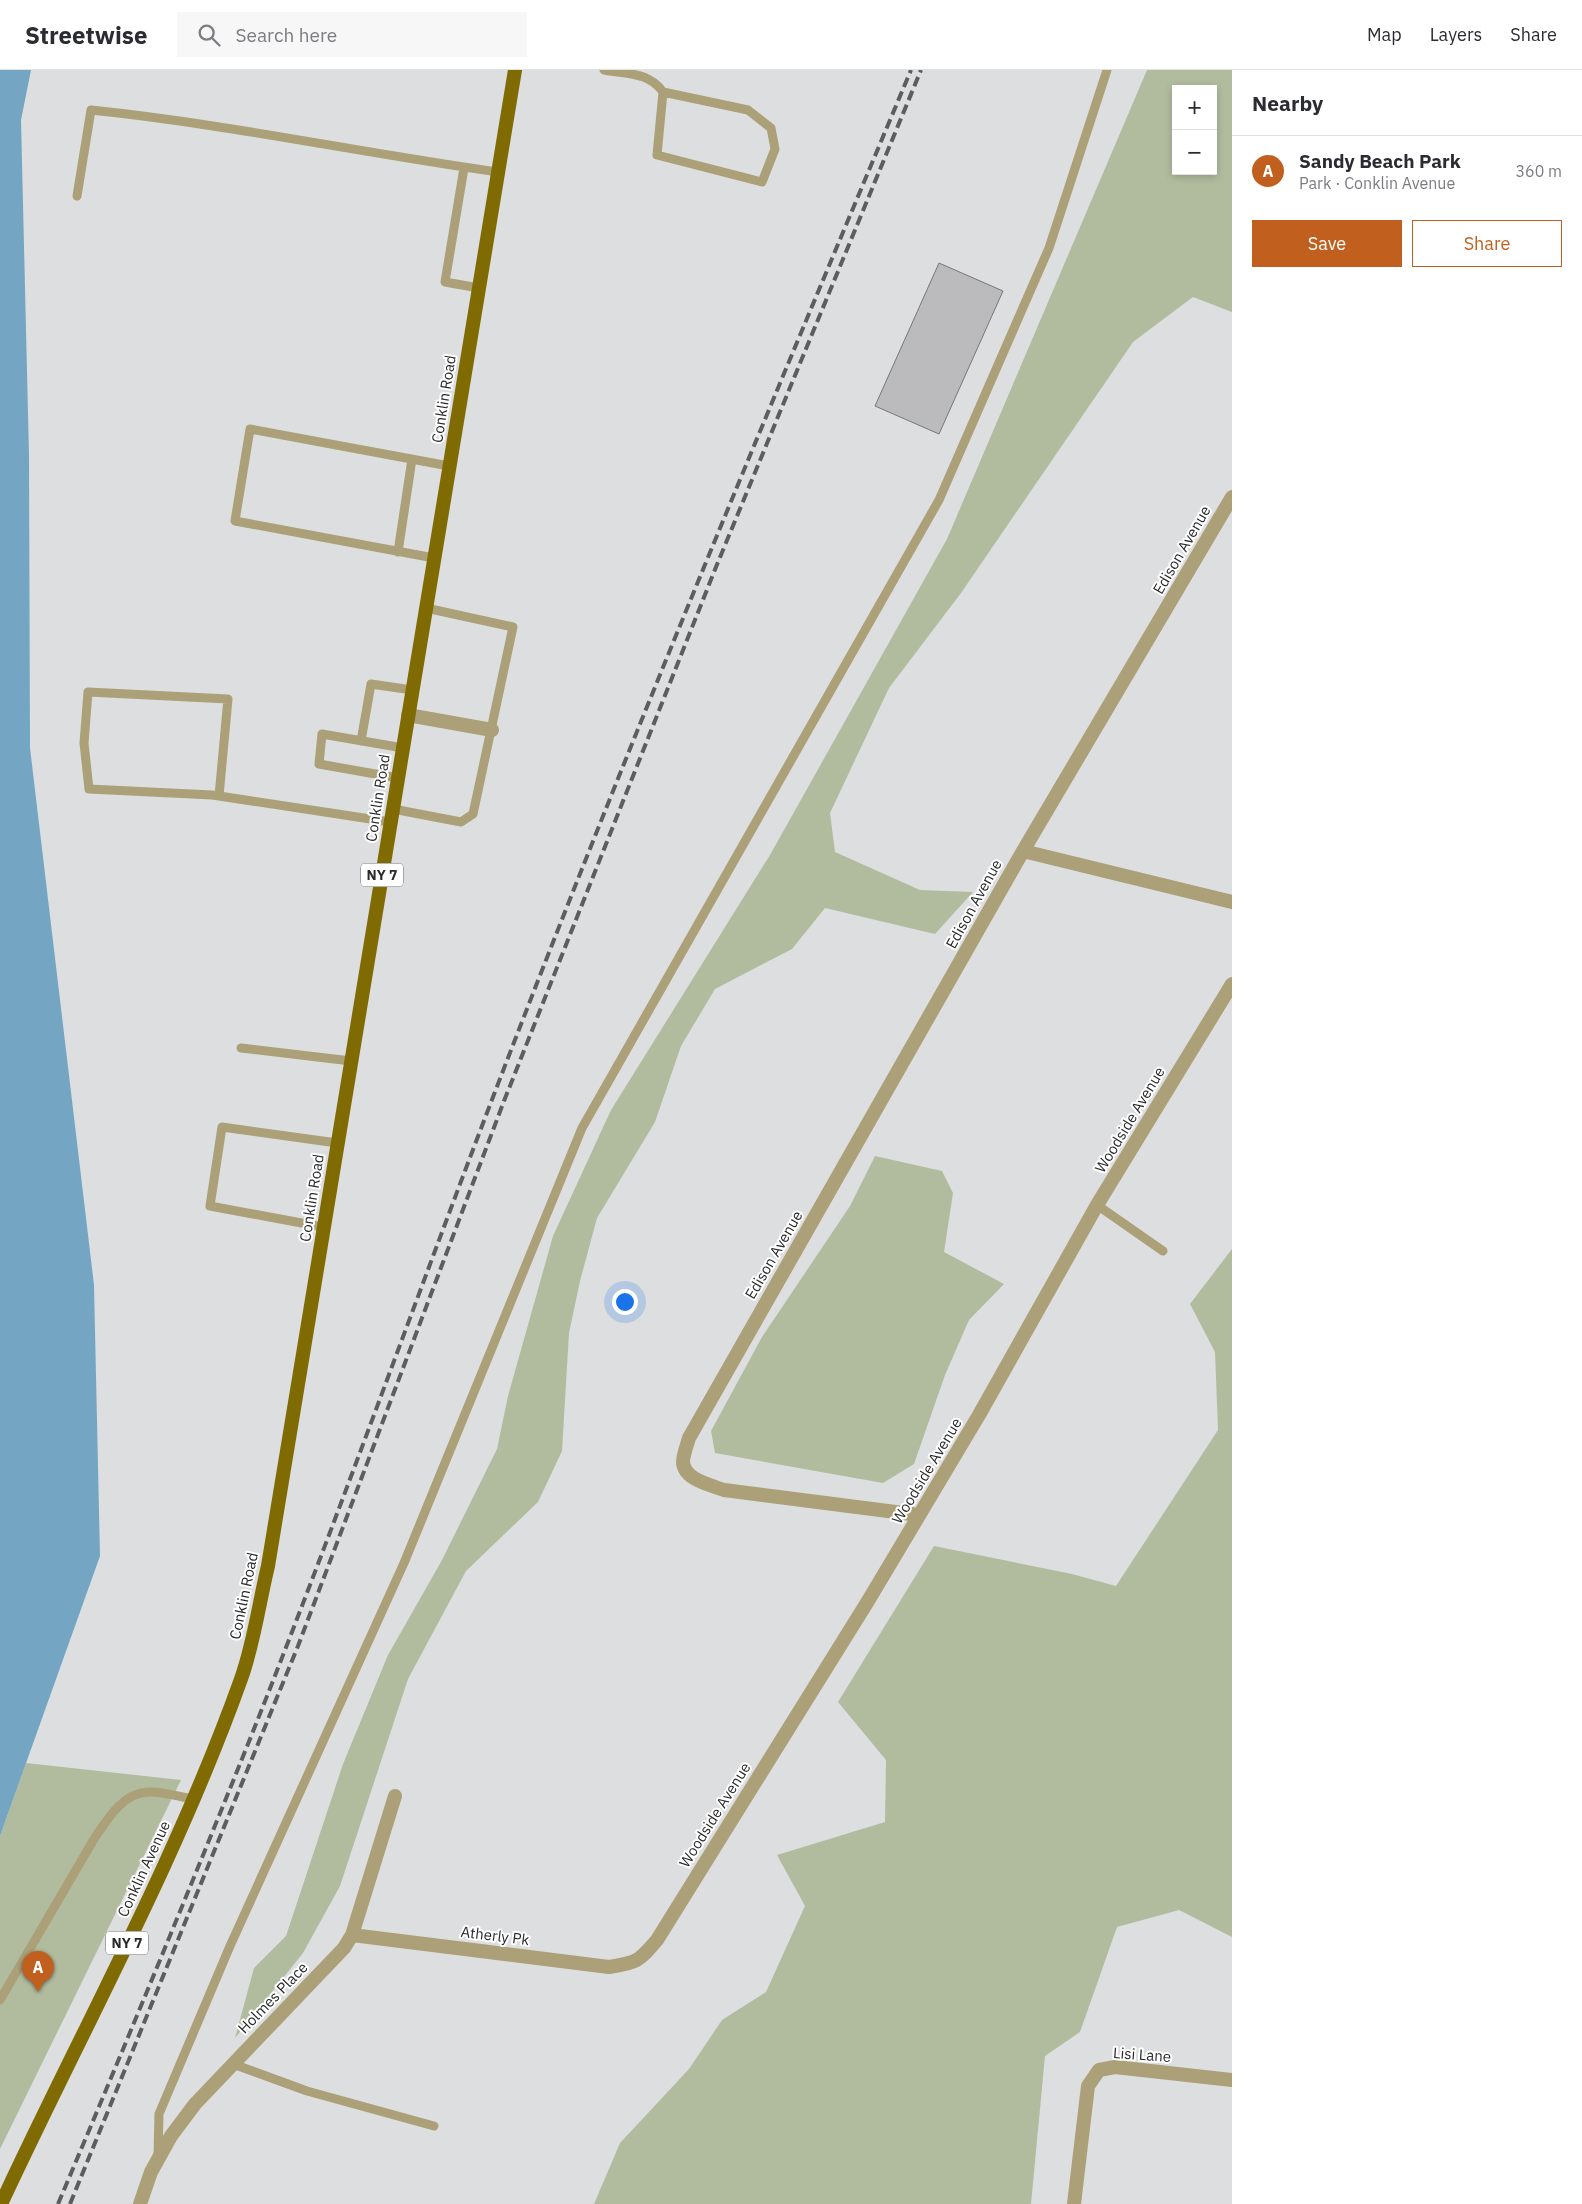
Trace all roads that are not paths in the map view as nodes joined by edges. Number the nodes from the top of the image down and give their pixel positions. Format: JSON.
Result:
{"nodes":[{"id":1,"x":514,"y":70,"type":"edge"},
{"id":2,"x":604,"y":70,"type":"edge"},
{"id":3,"x":1107,"y":70,"type":"edge"},
{"id":4,"x":663,"y":92,"type":"junction"},
{"id":5,"x":464,"y":168,"type":"junction"},
{"id":6,"x":498,"y":172,"type":"junction"},
{"id":7,"x":77,"y":196,"type":"dead end"},
{"id":8,"x":478,"y":288,"type":"junction"},
{"id":9,"x":412,"y":459,"type":"junction"},
{"id":10,"x":449,"y":466,"type":"junction"},
{"id":11,"x":1232,"y":497,"type":"edge"},
{"id":12,"x":398,"y":552,"type":"junction"},
{"id":13,"x":434,"y":558,"type":"junction"},
{"id":14,"x":426,"y":608,"type":"junction"},
{"id":15,"x":412,"y":690,"type":"junction"},
{"id":16,"x":408,"y":715,"type":"junction"},
{"id":17,"x":492,"y":730,"type":"junction"},
{"id":18,"x":361,"y":741,"type":"junction"},
{"id":19,"x":403,"y":748,"type":"junction"},
{"id":20,"x":398,"y":778,"type":"junction"},
{"id":21,"x":219,"y":796,"type":"junction"},
{"id":22,"x":391,"y":816,"type":"junction"},
{"id":23,"x":1023,"y":851,"type":"junction"},
{"id":24,"x":1232,"y":902,"type":"edge"},
{"id":25,"x":1232,"y":984,"type":"edge"},
{"id":26,"x":241,"y":1048,"type":"dead end"},
{"id":27,"x":351,"y":1061,"type":"junction"},
{"id":28,"x":337,"y":1143,"type":"junction"},
{"id":29,"x":1097,"y":1205,"type":"junction"},
{"id":30,"x":324,"y":1227,"type":"junction"},
{"id":31,"x":1163,"y":1251,"type":"dead end"},
{"id":32,"x":920,"y":1515,"type":"junction"},
{"id":33,"x":241,"y":1678,"type":"joint"},
{"id":34,"x":395,"y":1796,"type":"dead end"},
{"id":35,"x":194,"y":1799,"type":"junction"},
{"id":36,"x":352,"y":1935,"type":"junction"},
{"id":37,"x":633,"y":1962,"type":"joint"},
{"id":38,"x":0,"y":2000,"type":"edge"},
{"id":39,"x":233,"y":2064,"type":"junction"},
{"id":40,"x":1232,"y":2080,"type":"edge"},
{"id":41,"x":434,"y":2126,"type":"dead end"},
{"id":42,"x":158,"y":2160,"type":"junction"},
{"id":43,"x":1,"y":2204,"type":"edge"},
{"id":44,"x":140,"y":2204,"type":"edge"},
{"id":45,"x":1074,"y":2204,"type":"edge"}],
"edges":[{"from":1,"to":6,"type":"main road","name":"Conklin Road","number":"NY 7"},
{"from":2,"to":4,"type":"lane"},
{"from":3,"to":42,"type":"lane"},
{"from":4,"to":4,"type":"lane"},
{"from":5,"to":6,"type":"lane"},
{"from":5,"to":7,"type":"lane"},
{"from":5,"to":8,"type":"lane"},
{"from":6,"to":8,"type":"main road","name":"Conklin Road","number":"NY 7"},
{"from":8,"to":10,"type":"main road","name":"Conklin Road","number":"NY 7"},
{"from":9,"to":10,"type":"lane"},
{"from":9,"to":12,"type":"lane"},
{"from":9,"to":12,"type":"lane"},
{"from":10,"to":13,"type":"main road","name":"Conklin Road","number":"NY 7"},
{"from":11,"to":23,"type":"street","name":"Edison Avenue"},
{"from":12,"to":13,"type":"lane"},
{"from":13,"to":14,"type":"main road","name":"Conklin Road","number":"NY 7"},
{"from":14,"to":15,"type":"main road","name":"Conklin Road","number":"NY 7"},
{"from":14,"to":17,"type":"lane"},
{"from":15,"to":16,"type":"main road","name":"Conklin Road","number":"NY 7"},
{"from":15,"to":18,"type":"lane"},
{"from":16,"to":17,"type":"street"},
{"from":16,"to":19,"type":"main road","name":"Conklin Road","number":"NY 7"},
{"from":17,"to":22,"type":"lane"},
{"from":18,"to":19,"type":"lane"},
{"from":18,"to":20,"type":"lane"},
{"from":19,"to":20,"type":"main road","name":"Conklin Road","number":"NY 7"},
{"from":20,"to":22,"type":"main road","name":"Conklin Road","number":"NY 7"},
{"from":21,"to":21,"type":"lane"},
{"from":21,"to":22,"type":"lane"},
{"from":22,"to":27,"type":"main road","name":"Conklin Road","number":"NY 7"},
{"from":23,"to":24,"type":"street","name":"Edison Avenue"},
{"from":23,"to":32,"type":"street","name":"Edison Avenue"},
{"from":25,"to":29,"type":"street","name":"Woodside Avenue"},
{"from":26,"to":27,"type":"lane"},
{"from":27,"to":28,"type":"main road","name":"Conklin Road","number":"NY 7"},
{"from":28,"to":30,"type":"main road","name":"Conklin Road","number":"NY 7"},
{"from":28,"to":30,"type":"lane"},
{"from":29,"to":31,"type":"lane"},
{"from":29,"to":32,"type":"street","name":"Woodside Avenue"},
{"from":30,"to":33,"type":"main road","name":"Conklin Road","number":"NY 7"},
{"from":32,"to":37,"type":"street","name":"Woodside Avenue"},
{"from":33,"to":35,"type":"main road","name":"Conklin Avenue","number":"NY 7"},
{"from":34,"to":36,"type":"street","name":"Holmes Place"},
{"from":35,"to":38,"type":"lane"},
{"from":35,"to":43,"type":"main road","name":"Conklin Avenue","number":"NY 7"},
{"from":36,"to":37,"type":"street","name":"Atherly Pk"},
{"from":36,"to":39,"type":"street","name":"Holmes Place"},
{"from":39,"to":41,"type":"lane"},
{"from":39,"to":42,"type":"street","name":"Holmes Place"},
{"from":40,"to":45,"type":"street","name":"Lisi Lane"},
{"from":42,"to":44,"type":"street","name":"Holmes Place"}]}
